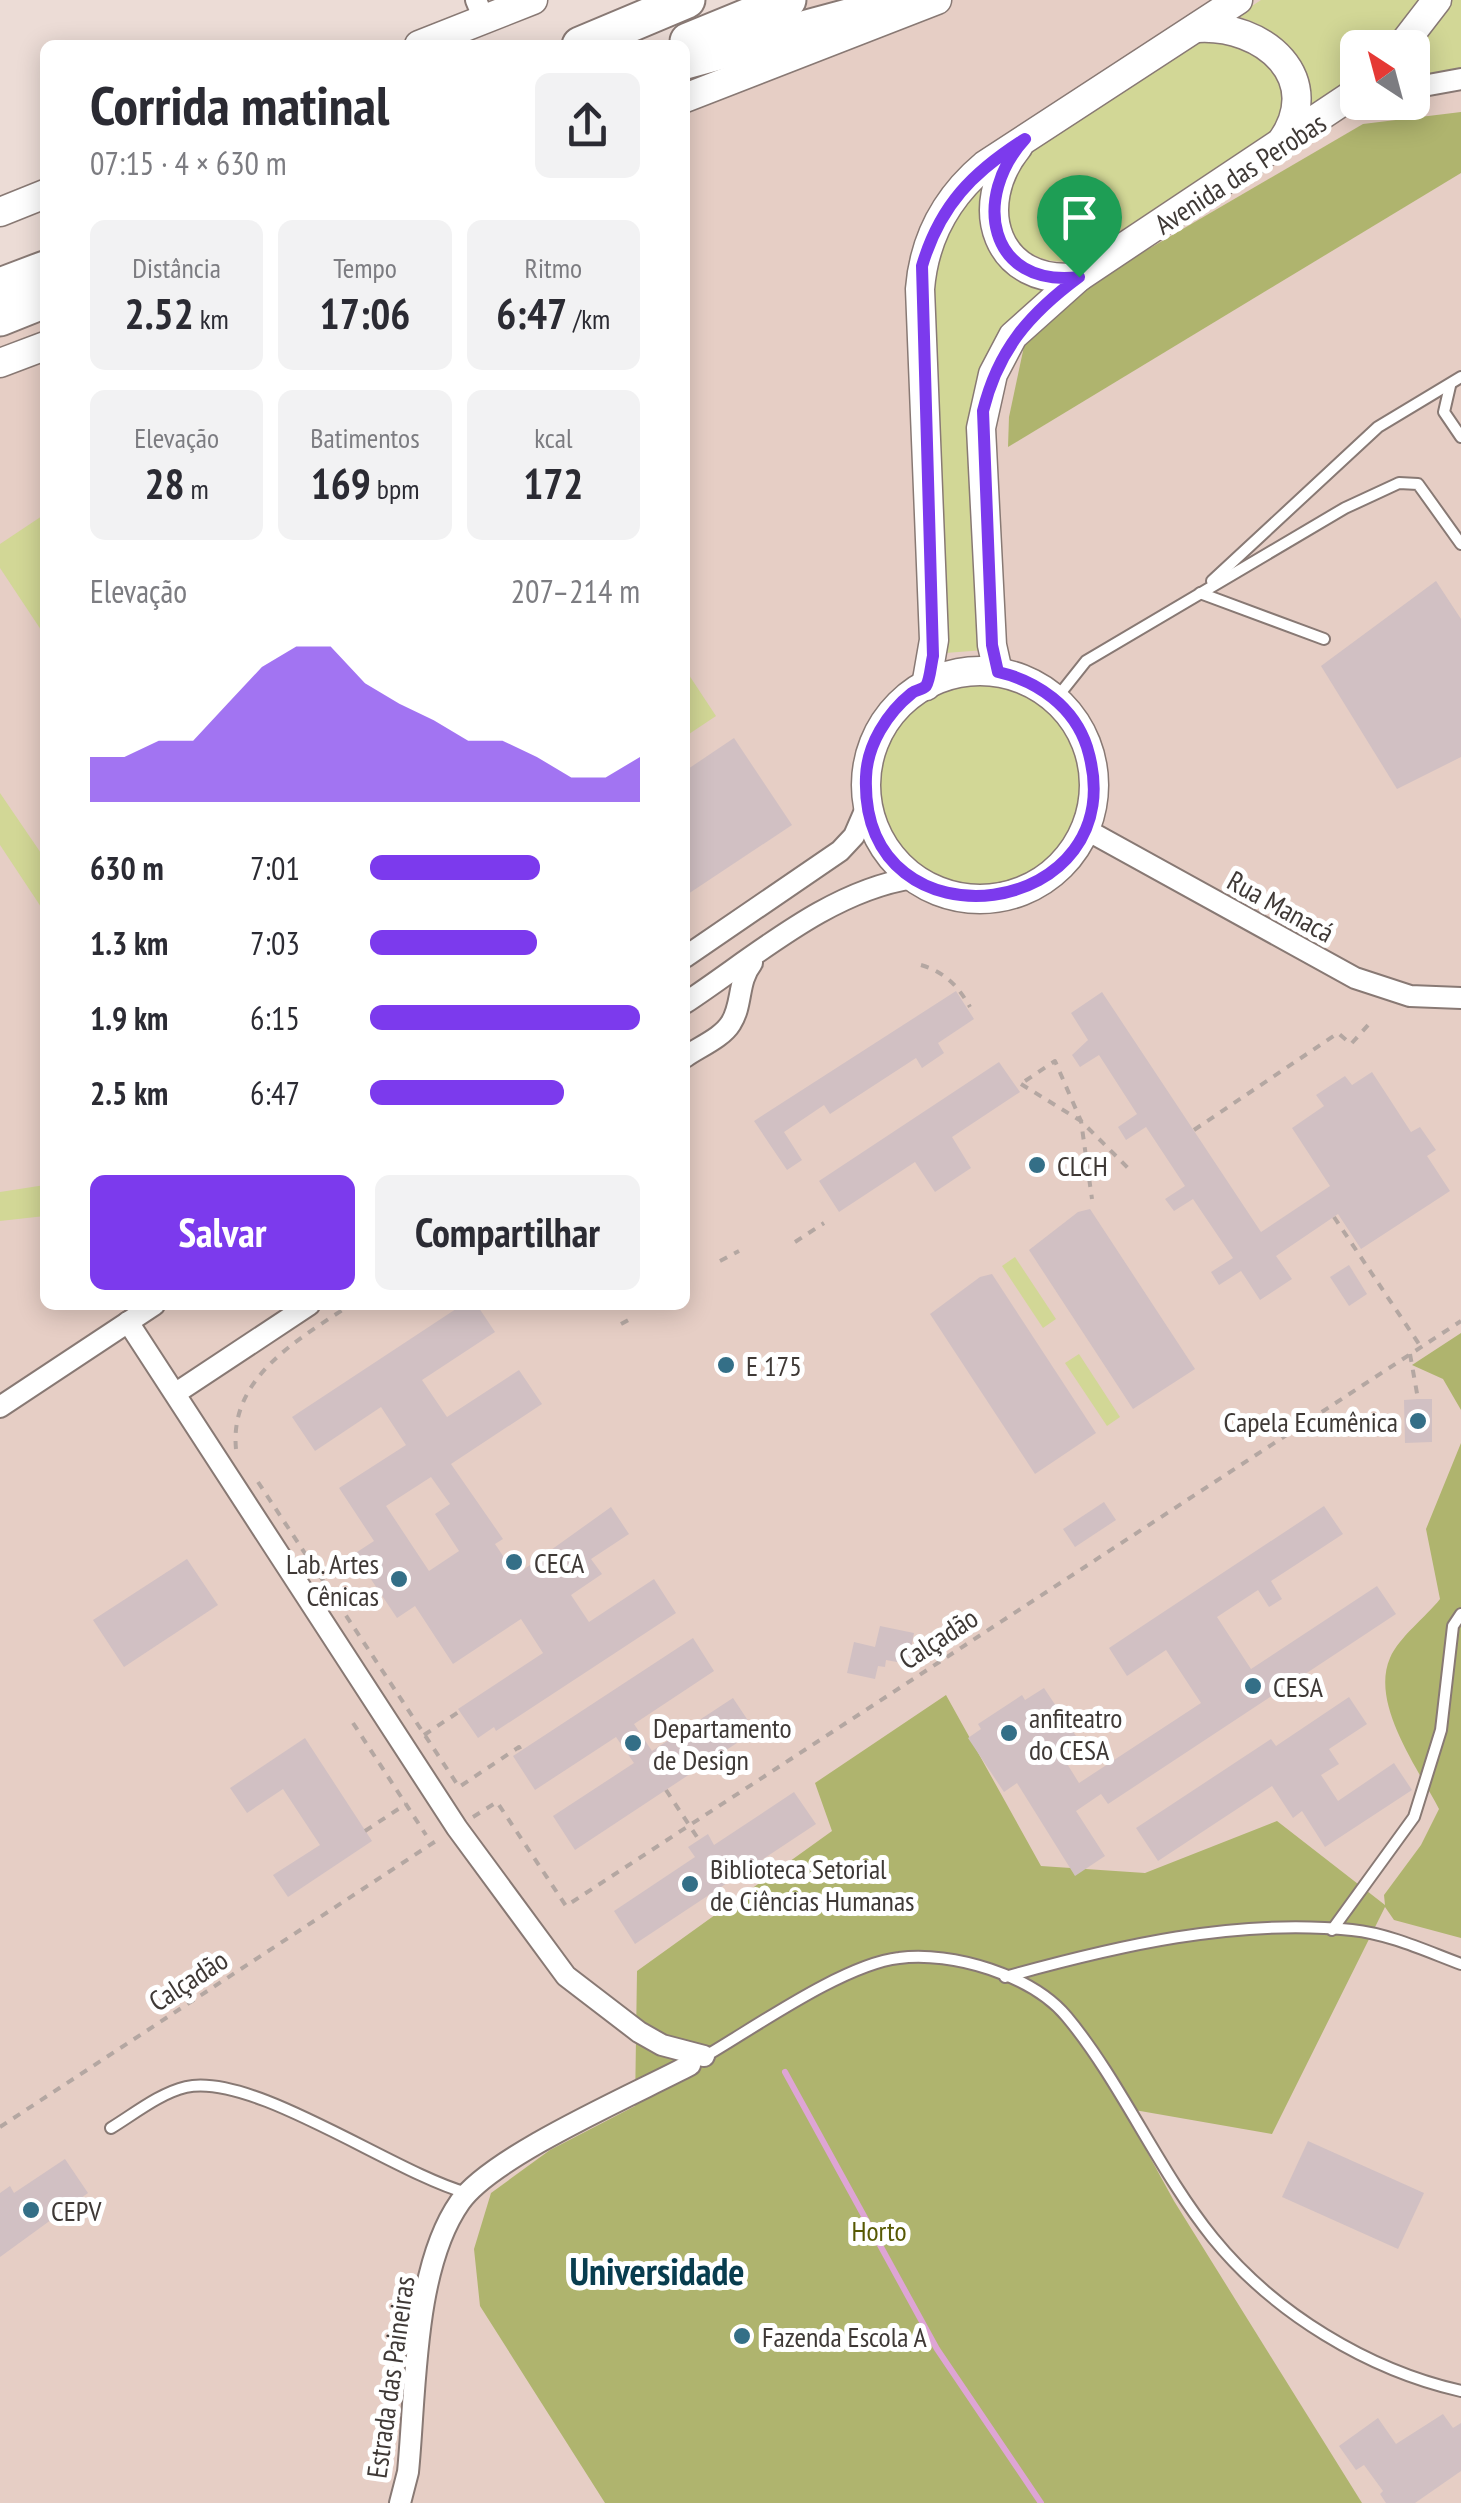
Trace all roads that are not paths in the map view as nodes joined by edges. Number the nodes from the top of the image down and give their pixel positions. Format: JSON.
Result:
{"nodes":[{"id":1,"x":533,"y":0,"type":"edge"},
{"id":2,"x":675,"y":0,"type":"edge"},
{"id":3,"x":687,"y":0,"type":"edge"},
{"id":4,"x":788,"y":0,"type":"edge"},
{"id":5,"x":911,"y":0,"type":"edge"},
{"id":6,"x":937,"y":0,"type":"edge"},
{"id":7,"x":1238,"y":0,"type":"edge"},
{"id":8,"x":1438,"y":0,"type":"edge"},
{"id":9,"x":480,"y":10,"type":"edge"},
{"id":10,"x":634,"y":22,"type":"junction"},
{"id":11,"x":1196,"y":28,"type":"junction"},
{"id":12,"x":1414,"y":30,"type":"edge"},
{"id":13,"x":428,"y":40,"type":"edge"},
{"id":14,"x":592,"y":40,"type":"edge"},
{"id":15,"x":689,"y":40,"type":"edge"},
{"id":16,"x":690,"y":60,"type":"edge"},
{"id":17,"x":1461,"y":79,"type":"edge"},
{"id":18,"x":1430,"y":85,"type":"edge"},
{"id":19,"x":690,"y":96,"type":"edge"},
{"id":20,"x":1340,"y":108,"type":"edge"},
{"id":21,"x":1025,"y":139,"type":"junction"},
{"id":22,"x":1276,"y":150,"type":"junction"},
{"id":23,"x":40,"y":196,"type":"edge"},
{"id":24,"x":0,"y":212,"type":"edge"},
{"id":25,"x":1079,"y":277,"type":"junction"},
{"id":26,"x":40,"y":348,"type":"edge"},
{"id":27,"x":0,"y":364,"type":"edge"},
{"id":28,"x":1457,"y":379,"type":"edge"},
{"id":29,"x":1461,"y":438,"type":"edge"},
{"id":30,"x":1461,"y":544,"type":"edge"},
{"id":31,"x":1198,"y":594,"type":"junction"},
{"id":32,"x":1324,"y":639,"type":"dead end"},
{"id":33,"x":998,"y":672,"type":"junction"},
{"id":34,"x":926,"y":686,"type":"junction"},
{"id":35,"x":1055,"y":700,"type":"junction"},
{"id":36,"x":867,"y":806,"type":"junction"},
{"id":37,"x":1085,"y":829,"type":"junction"},
{"id":38,"x":913,"y":878,"type":"junction"},
{"id":39,"x":690,"y":953,"type":"edge"},
{"id":40,"x":758,"y":955,"type":"junction"},
{"id":41,"x":1461,"y":998,"type":"edge"},
{"id":42,"x":690,"y":999,"type":"edge"},
{"id":43,"x":690,"y":1054,"type":"edge"},
{"id":44,"x":146,"y":1310,"type":"edge"},
{"id":45,"x":288,"y":1313,"type":"edge"},
{"id":46,"x":128,"y":1322,"type":"junction"},
{"id":47,"x":176,"y":1393,"type":"junction"},
{"id":48,"x":0,"y":1406,"type":"edge"},
{"id":49,"x":1461,"y":1614,"type":"edge"},
{"id":50,"x":1332,"y":1930,"type":"junction"},
{"id":51,"x":1461,"y":1964,"type":"edge"},
{"id":52,"x":1004,"y":1977,"type":"junction"},
{"id":53,"x":697,"y":2060,"type":"junction"},
{"id":54,"x":112,"y":2128,"type":"dead end"},
{"id":55,"x":463,"y":2198,"type":"junction"},
{"id":56,"x":1461,"y":2392,"type":"edge"},
{"id":57,"x":400,"y":2503,"type":"edge"}],
"edges":[{"from":1,"to":9,"type":"street"},
{"from":2,"to":10,"type":"highway"},
{"from":3,"to":10,"type":"highway"},
{"from":4,"to":15,"type":"highway"},
{"from":5,"to":16,"type":"highway"},
{"from":6,"to":19,"type":"street"},
{"from":7,"to":11,"type":"street"},
{"from":8,"to":12,"type":"street"},
{"from":9,"to":13,"type":"street"},
{"from":10,"to":14,"type":"highway"},
{"from":11,"to":21,"type":"street"},
{"from":11,"to":22,"type":"street"},
{"from":17,"to":18,"type":"street"},
{"from":20,"to":22,"type":"street","name":"Avenida das Perobas"},
{"from":21,"to":25,"type":"street"},
{"from":21,"to":34,"type":"street"},
{"from":22,"to":25,"type":"street","name":"Avenida das Perobas"},
{"from":23,"to":24,"type":"street"},
{"from":25,"to":33,"type":"street","name":"Avenida das Perobas"},
{"from":26,"to":27,"type":"street"},
{"from":28,"to":29,"type":"lane"},
{"from":28,"to":31,"type":"lane"},
{"from":30,"to":31,"type":"lane"},
{"from":31,"to":32,"type":"lane"},
{"from":31,"to":35,"type":"lane"},
{"from":33,"to":34,"type":"street"},
{"from":33,"to":35,"type":"street"},
{"from":34,"to":36,"type":"street"},
{"from":35,"to":37,"type":"street"},
{"from":36,"to":38,"type":"street"},
{"from":36,"to":39,"type":"street"},
{"from":37,"to":38,"type":"street"},
{"from":37,"to":41,"type":"street","name":"Rua Manacá"},
{"from":38,"to":40,"type":"street"},
{"from":40,"to":42,"type":"street"},
{"from":40,"to":43,"type":"street"},
{"from":44,"to":46,"type":"street"},
{"from":45,"to":47,"type":"street"},
{"from":46,"to":47,"type":"street"},
{"from":46,"to":48,"type":"street"},
{"from":47,"to":53,"type":"street"},
{"from":49,"to":50,"type":"lane"},
{"from":50,"to":51,"type":"lane"},
{"from":50,"to":52,"type":"lane"},
{"from":52,"to":53,"type":"lane"},
{"from":52,"to":56,"type":"lane"},
{"from":53,"to":55,"type":"street"},
{"from":54,"to":55,"type":"lane"},
{"from":55,"to":57,"type":"street","name":"Estrada das Paineiras"}]}
